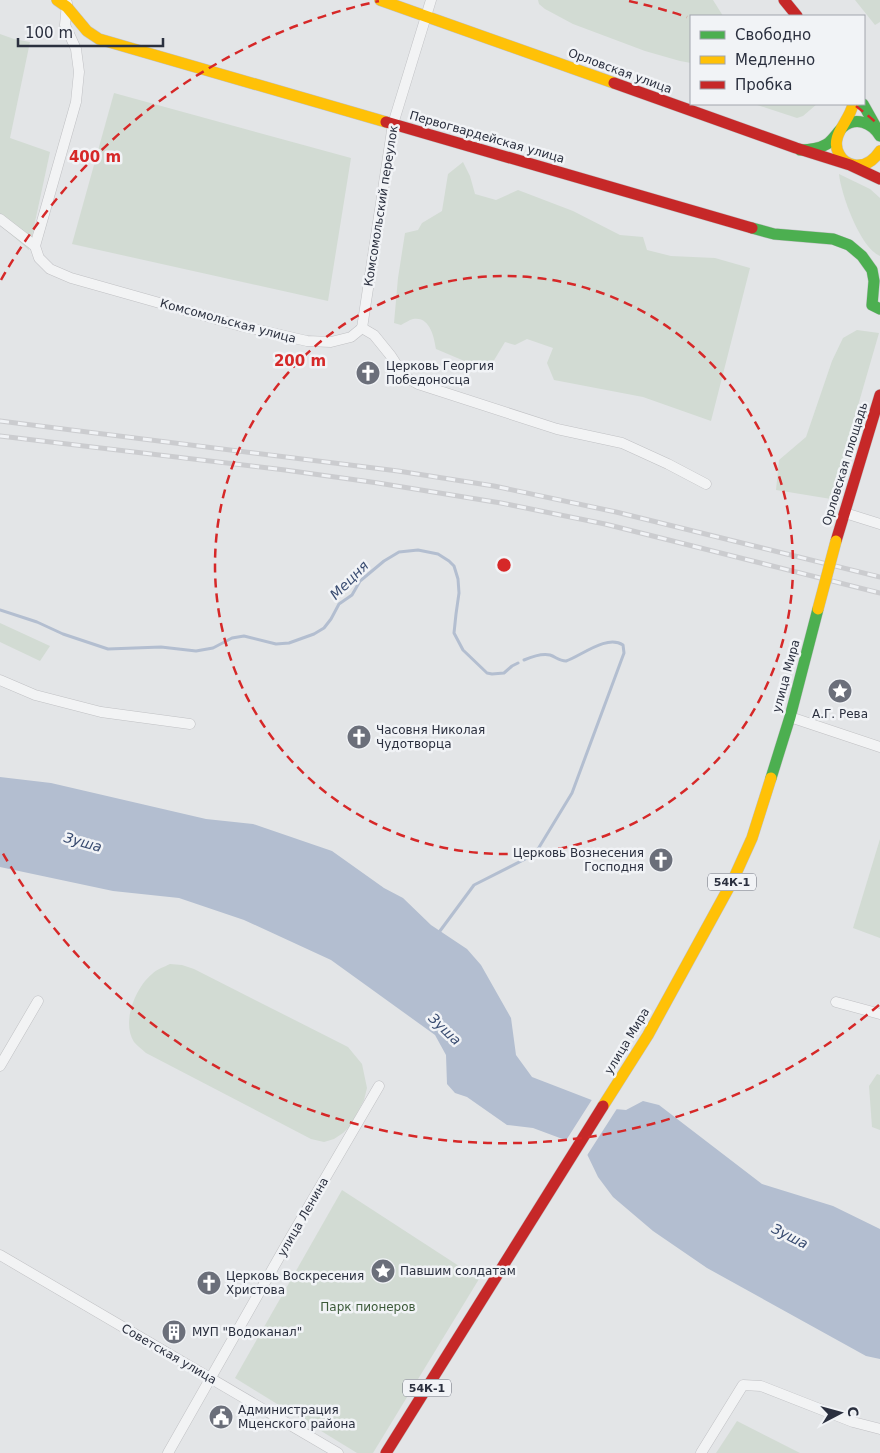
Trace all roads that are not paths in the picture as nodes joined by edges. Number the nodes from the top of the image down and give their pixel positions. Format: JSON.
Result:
{"nodes":[{"id":1,"x":57,"y":0,"type":"edge"},
{"id":2,"x":380,"y":0,"type":"edge"},
{"id":3,"x":431,"y":0,"type":"edge"},
{"id":4,"x":784,"y":0,"type":"edge"},
{"id":5,"x":67,"y":4,"type":"edge"},
{"id":6,"x":796,"y":15,"type":"edge"},
{"id":7,"x":426,"y":17,"type":"junction"},
{"id":8,"x":853,"y":105,"type":"edge"},
{"id":9,"x":864,"y":105,"type":"edge"},
{"id":10,"x":393,"y":124,"type":"junction"},
{"id":11,"x":844,"y":126,"type":"junction"},
{"id":12,"x":880,"y":135,"type":"edge"},
{"id":13,"x":800,"y":150,"type":"junction"},
{"id":14,"x":880,"y":151,"type":"edge"},
{"id":15,"x":850,"y":165,"type":"junction"},
{"id":16,"x":880,"y":179,"type":"edge"},
{"id":17,"x":0,"y":219,"type":"edge"},
{"id":18,"x":35,"y":246,"type":"junction"},
{"id":19,"x":880,"y":309,"type":"edge"},
{"id":20,"x":362,"y":328,"type":"junction"},
{"id":21,"x":880,"y":395,"type":"edge"},
{"id":22,"x":706,"y":484,"type":"dead end"},
{"id":23,"x":845,"y":513,"type":"junction"},
{"id":24,"x":880,"y":524,"type":"edge"},
{"id":25,"x":818,"y":609,"type":"joint"},
{"id":26,"x":0,"y":680,"type":"edge"},
{"id":27,"x":790,"y":716,"type":"junction"},
{"id":28,"x":190,"y":724,"type":"dead end"},
{"id":29,"x":880,"y":747,"type":"edge"},
{"id":30,"x":38,"y":1001,"type":"dead end"},
{"id":31,"x":836,"y":1002,"type":"dead end"},
{"id":32,"x":880,"y":1014,"type":"edge"},
{"id":33,"x":0,"y":1066,"type":"edge"},
{"id":34,"x":380,"y":1086,"type":"dead end"},
{"id":35,"x":0,"y":1255,"type":"edge"},
{"id":36,"x":210,"y":1379,"type":"junction"},
{"id":37,"x":880,"y":1429,"type":"edge"},
{"id":38,"x":168,"y":1453,"type":"edge"},
{"id":39,"x":338,"y":1453,"type":"edge"},
{"id":40,"x":386,"y":1453,"type":"edge"},
{"id":41,"x":701,"y":1453,"type":"edge"}],
"edges":[{"from":1,"to":5,"type":"main road","name":"Первогвардейская улица"},
{"from":2,"to":7,"type":"main road","name":"Орловская улица"},
{"from":3,"to":7,"type":"street","name":"Комсомольский переулок"},
{"from":4,"to":6,"type":"main road"},
{"from":5,"to":10,"type":"main road","name":"Первогвардейская улица"},
{"from":5,"to":18,"type":"street"},
{"from":7,"to":10,"type":"street","name":"Комсомольский переулок"},
{"from":7,"to":13,"type":"main road","name":"Орловская улица"},
{"from":8,"to":11,"type":"main road"},
{"from":9,"to":12,"type":"main road"},
{"from":10,"to":19,"type":"main road","name":"Первогвардейская улица"},
{"from":10,"to":20,"type":"street","name":"Комсомольский переулок"},
{"from":11,"to":12,"type":"main road"},
{"from":11,"to":13,"type":"main road"},
{"from":11,"to":15,"type":"main road"},
{"from":13,"to":15,"type":"main road","name":"Орловская улица"},
{"from":14,"to":15,"type":"main road"},
{"from":15,"to":16,"type":"main road","name":"Орловская улица"},
{"from":17,"to":18,"type":"street","name":"Комсомольская улица"},
{"from":18,"to":20,"type":"street","name":"Комсомольская улица"},
{"from":20,"to":22,"type":"street"},
{"from":21,"to":23,"type":"main road","name":"Орловская площадь","number":"54К-1"},
{"from":23,"to":24,"type":"street"},
{"from":23,"to":25,"type":"main road","name":"Орловская площадь","number":"54К-1","bridge":true},
{"from":25,"to":27,"type":"main road","name":"улица Мира","number":"54К-1"},
{"from":26,"to":28,"type":"street"},
{"from":27,"to":29,"type":"street"},
{"from":27,"to":40,"type":"main road","name":"улица Мира","number":"54К-1"},
{"from":30,"to":33,"type":"street"},
{"from":31,"to":32,"type":"street"},
{"from":34,"to":36,"type":"street","name":"улица Ленина"},
{"from":35,"to":36,"type":"street","name":"Советская улица"},
{"from":36,"to":38,"type":"street","name":"улица Ленина"},
{"from":36,"to":39,"type":"street","name":"Советская улица"},
{"from":37,"to":41,"type":"street"}]}
